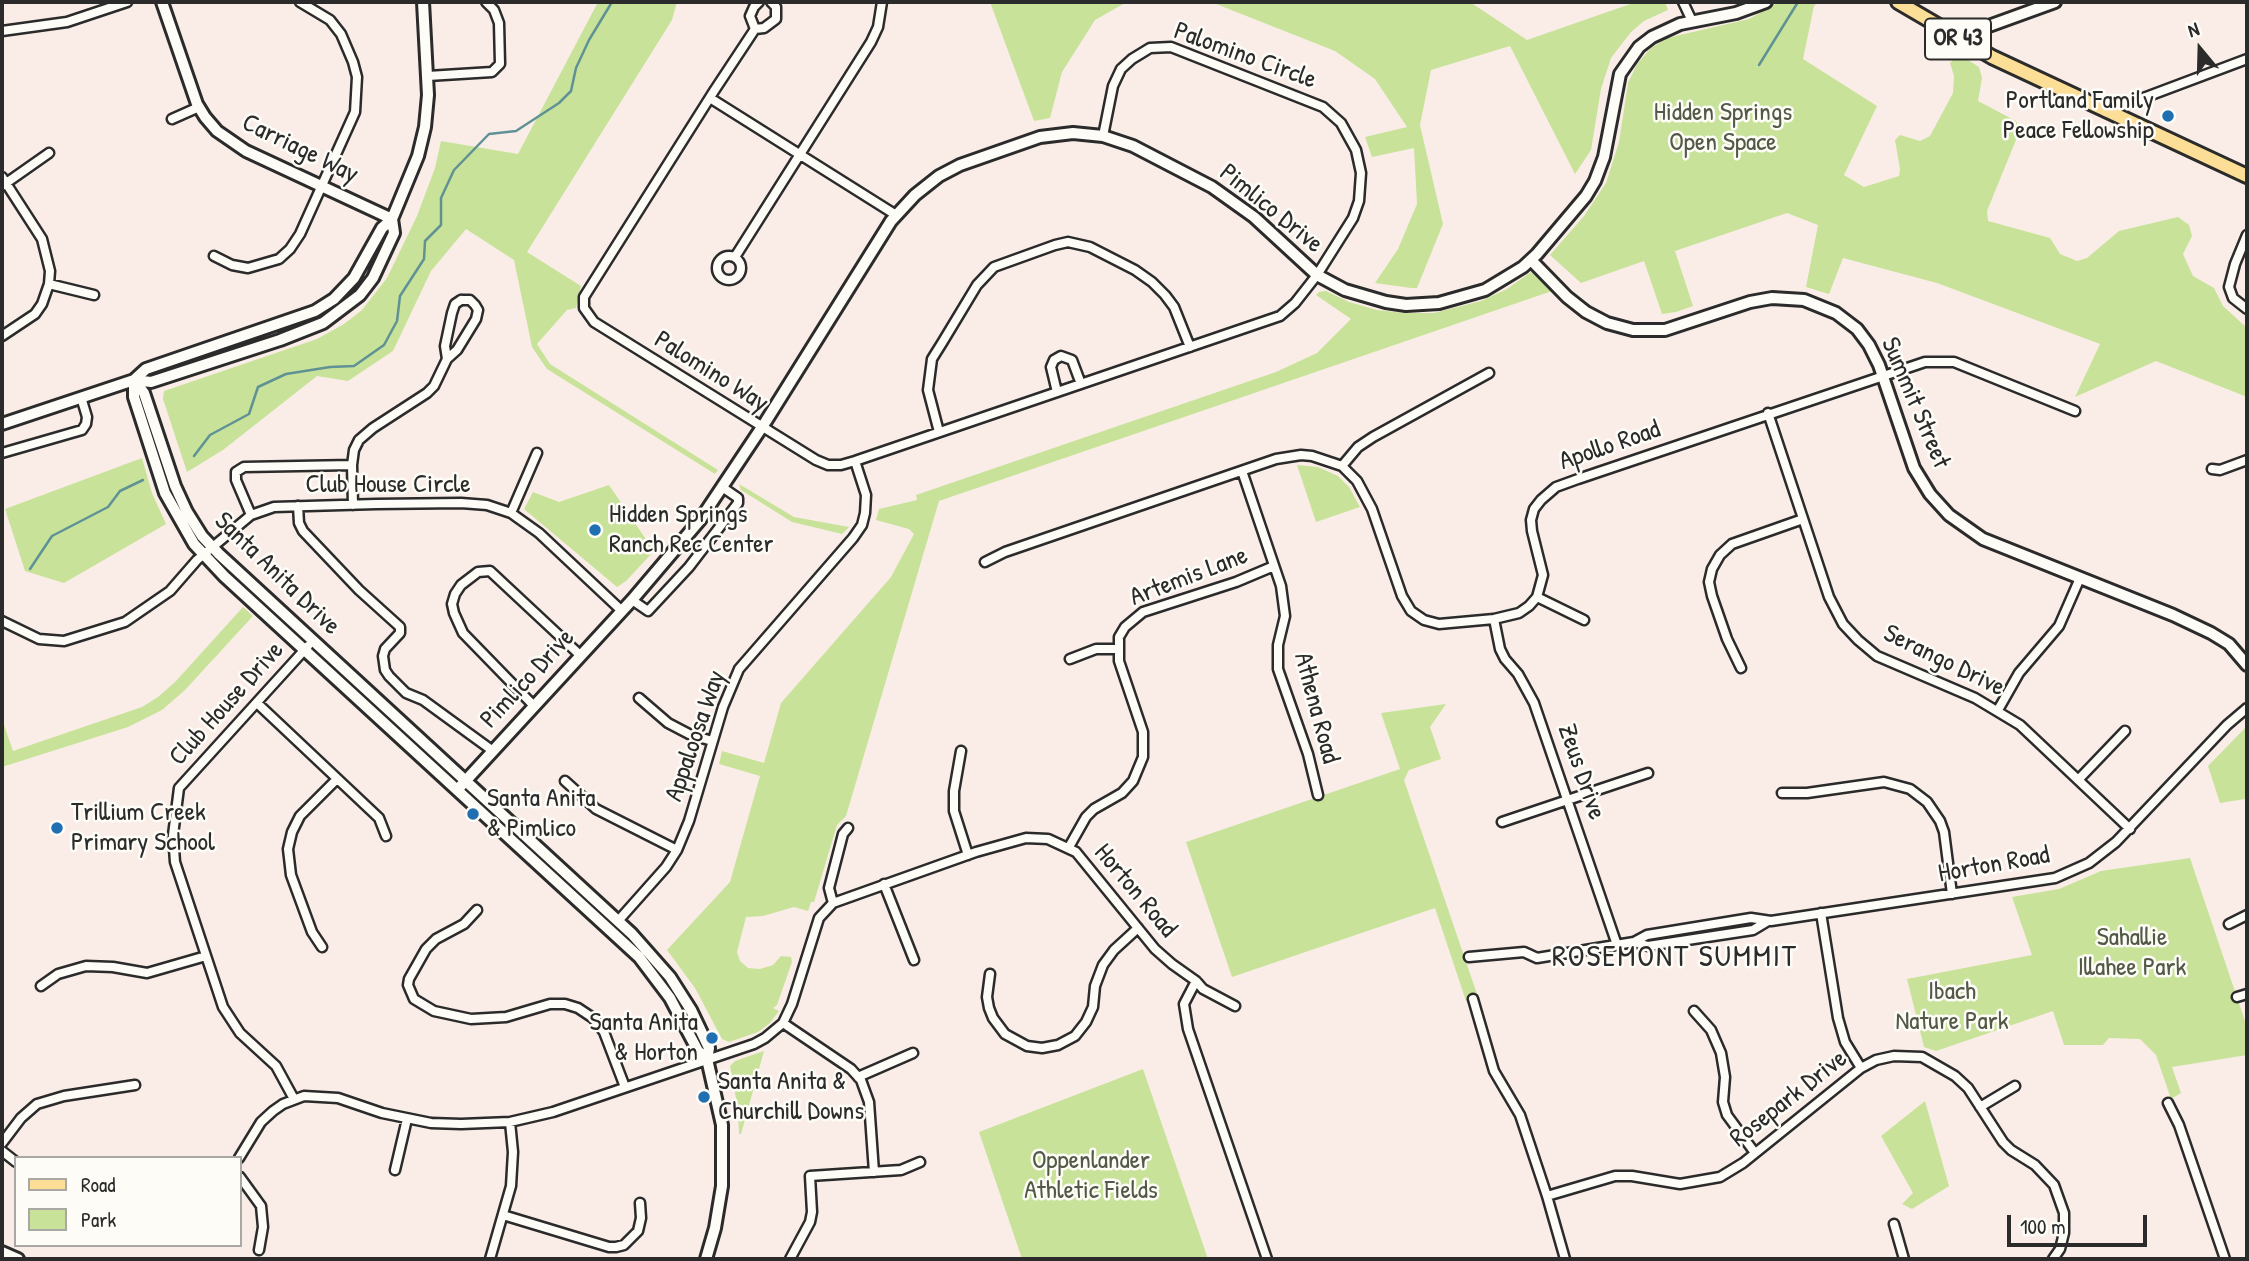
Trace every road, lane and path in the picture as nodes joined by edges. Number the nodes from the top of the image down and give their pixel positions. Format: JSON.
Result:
{"nodes":[{"id":1,"x":127,"y":2,"type":"edge"},
{"id":2,"x":162,"y":2,"type":"edge"},
{"id":3,"x":300,"y":2,"type":"edge"},
{"id":4,"x":423,"y":2,"type":"edge"},
{"id":5,"x":486,"y":2,"type":"edge"},
{"id":6,"x":759,"y":2,"type":"edge"},
{"id":7,"x":771,"y":2,"type":"edge"},
{"id":8,"x":882,"y":2,"type":"edge"},
{"id":9,"x":1683,"y":2,"type":"edge"},
{"id":10,"x":1766,"y":2,"type":"edge"},
{"id":11,"x":1900,"y":2,"type":"edge"},
{"id":12,"x":2055,"y":2,"type":"edge"},
{"id":13,"x":1746,"y":6,"type":"edge"},
{"id":14,"x":1692,"y":21,"type":"junction"},
{"id":15,"x":755,"y":29,"type":"junction"},
{"id":16,"x":2,"y":31,"type":"edge"},
{"id":17,"x":1961,"y":41,"type":"junction"},
{"id":18,"x":2247,"y":59,"type":"edge"},
{"id":19,"x":428,"y":76,"type":"junction"},
{"id":20,"x":710,"y":98,"type":"junction"},
{"id":21,"x":199,"y":107,"type":"junction"},
{"id":22,"x":2106,"y":112,"type":"junction"},
{"id":23,"x":172,"y":119,"type":"dead end"},
{"id":24,"x":1103,"y":136,"type":"junction"},
{"id":25,"x":49,"y":153,"type":"dead end"},
{"id":26,"x":801,"y":155,"type":"junction"},
{"id":27,"x":2247,"y":176,"type":"edge"},
{"id":28,"x":3,"y":182,"type":"edge"},
{"id":29,"x":321,"y":186,"type":"junction"},
{"id":30,"x":896,"y":215,"type":"junction"},
{"id":31,"x":392,"y":219,"type":"junction"},
{"id":32,"x":2246,"y":241,"type":"edge"},
{"id":33,"x":214,"y":256,"type":"dead end"},
{"id":34,"x":736,"y":257,"type":"dead end"},
{"id":35,"x":1531,"y":260,"type":"junction"},
{"id":36,"x":1317,"y":275,"type":"junction"},
{"id":37,"x":49,"y":284,"type":"junction"},
{"id":38,"x":94,"y":295,"type":"dead end"},
{"id":39,"x":2247,"y":309,"type":"edge"},
{"id":40,"x":2,"y":336,"type":"edge"},
{"id":41,"x":1190,"y":347,"type":"junction"},
{"id":42,"x":447,"y":359,"type":"junction"},
{"id":43,"x":1489,"y":373,"type":"dead end"},
{"id":44,"x":1882,"y":375,"type":"junction"},
{"id":45,"x":134,"y":380,"type":"junction"},
{"id":46,"x":1081,"y":384,"type":"junction"},
{"id":47,"x":1057,"y":392,"type":"junction"},
{"id":48,"x":81,"y":397,"type":"junction"},
{"id":49,"x":2075,"y":411,"type":"dead end"},
{"id":50,"x":1768,"y":414,"type":"junction"},
{"id":51,"x":2,"y":424,"type":"edge"},
{"id":52,"x":762,"y":428,"type":"junction"},
{"id":53,"x":939,"y":432,"type":"junction"},
{"id":54,"x":2,"y":453,"type":"edge"},
{"id":55,"x":537,"y":453,"type":"dead end"},
{"id":56,"x":2247,"y":460,"type":"edge"},
{"id":57,"x":855,"y":461,"type":"junction"},
{"id":58,"x":352,"y":465,"type":"junction"},
{"id":59,"x":1342,"y":466,"type":"junction"},
{"id":60,"x":2212,"y":468,"type":"dead end"},
{"id":61,"x":1242,"y":471,"type":"junction"},
{"id":62,"x":722,"y":487,"type":"junction"},
{"id":63,"x":353,"y":505,"type":"junction"},
{"id":64,"x":298,"y":506,"type":"junction"},
{"id":65,"x":512,"y":513,"type":"junction"},
{"id":66,"x":251,"y":515,"type":"junction"},
{"id":67,"x":1802,"y":519,"type":"junction"},
{"id":68,"x":208,"y":550,"type":"junction"},
{"id":69,"x":985,"y":562,"type":"dead end"},
{"id":70,"x":1275,"y":566,"type":"junction"},
{"id":71,"x":2080,"y":578,"type":"junction"},
{"id":72,"x":1537,"y":597,"type":"junction"},
{"id":73,"x":632,"y":600,"type":"junction"},
{"id":74,"x":622,"y":611,"type":"junction"},
{"id":75,"x":1494,"y":619,"type":"junction"},
{"id":76,"x":2,"y":621,"type":"edge"},
{"id":77,"x":1584,"y":621,"type":"dead end"},
{"id":78,"x":313,"y":641,"type":"junction"},
{"id":79,"x":1117,"y":649,"type":"junction"},
{"id":80,"x":304,"y":650,"type":"junction"},
{"id":81,"x":580,"y":655,"type":"junction"},
{"id":82,"x":1070,"y":659,"type":"dead end"},
{"id":83,"x":2247,"y":665,"type":"edge"},
{"id":84,"x":1741,"y":668,"type":"dead end"},
{"id":85,"x":639,"y":698,"type":"dead end"},
{"id":86,"x":257,"y":703,"type":"junction"},
{"id":87,"x":534,"y":706,"type":"junction"},
{"id":88,"x":2247,"y":708,"type":"edge"},
{"id":89,"x":1998,"y":710,"type":"junction"},
{"id":90,"x":2125,"y":731,"type":"dead end"},
{"id":91,"x":712,"y":741,"type":"junction"},
{"id":92,"x":493,"y":751,"type":"junction"},
{"id":93,"x":961,"y":751,"type":"dead end"},
{"id":94,"x":1648,"y":773,"type":"dead end"},
{"id":95,"x":337,"y":779,"type":"junction"},
{"id":96,"x":2079,"y":779,"type":"junction"},
{"id":97,"x":565,"y":781,"type":"dead end"},
{"id":98,"x":462,"y":785,"type":"junction"},
{"id":99,"x":1782,"y":793,"type":"dead end"},
{"id":100,"x":1318,"y":795,"type":"dead end"},
{"id":101,"x":1569,"y":800,"type":"junction"},
{"id":102,"x":1502,"y":822,"type":"dead end"},
{"id":103,"x":848,"y":828,"type":"dead end"},
{"id":104,"x":2130,"y":829,"type":"junction"},
{"id":105,"x":386,"y":836,"type":"dead end"},
{"id":106,"x":1069,"y":847,"type":"junction"},
{"id":107,"x":677,"y":850,"type":"junction"},
{"id":108,"x":968,"y":855,"type":"junction"},
{"id":109,"x":884,"y":884,"type":"junction"},
{"id":110,"x":1952,"y":894,"type":"junction"},
{"id":111,"x":833,"y":903,"type":"junction"},
{"id":112,"x":477,"y":910,"type":"dead end"},
{"id":113,"x":1821,"y":913,"type":"junction"},
{"id":114,"x":2247,"y":915,"type":"edge"},
{"id":115,"x":618,"y":921,"type":"junction"},
{"id":116,"x":2229,"y":924,"type":"dead end"},
{"id":117,"x":1138,"y":928,"type":"junction"},
{"id":118,"x":1617,"y":945,"type":"junction"},
{"id":119,"x":323,"y":947,"type":"dead end"},
{"id":120,"x":206,"y":956,"type":"junction"},
{"id":121,"x":1469,"y":957,"type":"dead end"},
{"id":122,"x":914,"y":960,"type":"dead end"},
{"id":123,"x":990,"y":974,"type":"dead end"},
{"id":124,"x":1196,"y":981,"type":"junction"},
{"id":125,"x":41,"y":986,"type":"dead end"},
{"id":126,"x":2247,"y":994,"type":"edge"},
{"id":127,"x":2237,"y":998,"type":"dead end"},
{"id":128,"x":1473,"y":999,"type":"dead end"},
{"id":129,"x":1235,"y":1006,"type":"dead end"},
{"id":130,"x":1694,"y":1011,"type":"dead end"},
{"id":131,"x":783,"y":1023,"type":"junction"},
{"id":132,"x":913,"y":1053,"type":"dead end"},
{"id":133,"x":707,"y":1059,"type":"junction"},
{"id":134,"x":1861,"y":1068,"type":"junction"},
{"id":135,"x":858,"y":1077,"type":"junction"},
{"id":136,"x":135,"y":1085,"type":"dead end"},
{"id":137,"x":2015,"y":1086,"type":"dead end"},
{"id":138,"x":625,"y":1087,"type":"junction"},
{"id":139,"x":293,"y":1099,"type":"junction"},
{"id":140,"x":2168,"y":1103,"type":"dead end"},
{"id":141,"x":1980,"y":1107,"type":"junction"},
{"id":142,"x":407,"y":1119,"type":"junction"},
{"id":143,"x":510,"y":1122,"type":"junction"},
{"id":144,"x":2,"y":1143,"type":"edge"},
{"id":145,"x":1755,"y":1153,"type":"junction"},
{"id":146,"x":240,"y":1156,"type":"edge"},
{"id":147,"x":920,"y":1162,"type":"dead end"},
{"id":148,"x":395,"y":1170,"type":"dead end"},
{"id":149,"x":874,"y":1172,"type":"junction"},
{"id":150,"x":242,"y":1180,"type":"edge"},
{"id":151,"x":1547,"y":1196,"type":"junction"},
{"id":152,"x":640,"y":1203,"type":"dead end"},
{"id":153,"x":503,"y":1215,"type":"junction"},
{"id":154,"x":1894,"y":1224,"type":"dead end"},
{"id":155,"x":259,"y":1250,"type":"dead end"},
{"id":156,"x":2,"y":1252,"type":"edge"},
{"id":157,"x":19,"y":1259,"type":"edge"},
{"id":158,"x":490,"y":1259,"type":"edge"},
{"id":159,"x":706,"y":1259,"type":"edge"},
{"id":160,"x":790,"y":1259,"type":"edge"},
{"id":161,"x":1266,"y":1259,"type":"edge"},
{"id":162,"x":1565,"y":1259,"type":"edge"},
{"id":163,"x":1903,"y":1259,"type":"edge"},
{"id":164,"x":2053,"y":1259,"type":"edge"},
{"id":165,"x":2225,"y":1259,"type":"edge"}],
"edges":[{"from":1,"to":16,"type":"street"},
{"from":2,"to":21,"type":"street","name":"Carriage Way"},
{"from":3,"to":29,"type":"street"},
{"from":4,"to":19,"type":"street"},
{"from":5,"to":19,"type":"street"},
{"from":6,"to":15,"type":"street"},
{"from":7,"to":15,"type":"street"},
{"from":8,"to":26,"type":"street"},
{"from":9,"to":14,"type":"street"},
{"from":10,"to":13,"type":"street","name":"Pimlico Drive"},
{"from":11,"to":17,"type":"main road","number":"OR 43"},
{"from":12,"to":17,"type":"street"},
{"from":13,"to":14,"type":"street","name":"Pimlico Drive"},
{"from":14,"to":35,"type":"street","name":"Pimlico Drive"},
{"from":15,"to":20,"type":"street","name":"Palomino Way"},
{"from":17,"to":22,"type":"main road","number":"OR 43"},
{"from":18,"to":22,"type":"street"},
{"from":19,"to":31,"type":"street"},
{"from":20,"to":26,"type":"street"},
{"from":20,"to":52,"type":"street","name":"Palomino Way"},
{"from":21,"to":23,"type":"street"},
{"from":21,"to":29,"type":"street","name":"Carriage Way"},
{"from":22,"to":27,"type":"main road","number":"OR 43"},
{"from":24,"to":30,"type":"street","name":"Pimlico Drive"},
{"from":24,"to":36,"type":"street","name":"Pimlico Drive"},
{"from":24,"to":36,"type":"street","name":"Palomino Circle"},
{"from":25,"to":28,"type":"street"},
{"from":26,"to":30,"type":"street"},
{"from":26,"to":34,"type":"street"},
{"from":28,"to":37,"type":"street"},
{"from":29,"to":31,"type":"street","name":"Carriage Way"},
{"from":29,"to":33,"type":"street"},
{"from":30,"to":52,"type":"street","name":"Pimlico Drive"},
{"from":31,"to":45,"type":"street"},
{"from":31,"to":45,"type":"street"},
{"from":32,"to":39,"type":"street"},
{"from":35,"to":36,"type":"street","name":"Pimlico Drive"},
{"from":35,"to":44,"type":"street","name":"Summit Street"},
{"from":36,"to":41,"type":"street","name":"Palomino Way"},
{"from":37,"to":38,"type":"street"},
{"from":37,"to":40,"type":"street"},
{"from":41,"to":46,"type":"street","name":"Palomino Way"},
{"from":41,"to":53,"type":"street"},
{"from":42,"to":42,"type":"street"},
{"from":42,"to":58,"type":"street"},
{"from":43,"to":59,"type":"street"},
{"from":44,"to":49,"type":"street","name":"Apollo Road"},
{"from":44,"to":50,"type":"street","name":"Apollo Road"},
{"from":44,"to":71,"type":"street","name":"Summit Street"},
{"from":45,"to":48,"type":"street"},
{"from":45,"to":68,"type":"street","name":"Santa Anita Drive"},
{"from":46,"to":47,"type":"street","name":"Palomino Way"},
{"from":46,"to":47,"type":"street"},
{"from":47,"to":53,"type":"street","name":"Palomino Way"},
{"from":48,"to":51,"type":"street"},
{"from":48,"to":54,"type":"street"},
{"from":50,"to":67,"type":"street","name":"Serango Drive"},
{"from":50,"to":72,"type":"street","name":"Apollo Road"},
{"from":52,"to":57,"type":"street","name":"Palomino Way"},
{"from":52,"to":62,"type":"street","name":"Pimlico Drive"},
{"from":53,"to":57,"type":"street","name":"Palomino Way"},
{"from":55,"to":65,"type":"street"},
{"from":56,"to":60,"type":"street"},
{"from":57,"to":91,"type":"street","name":"Appaloosa Way"},
{"from":58,"to":63,"type":"street"},
{"from":58,"to":66,"type":"street"},
{"from":59,"to":61,"type":"street"},
{"from":59,"to":75,"type":"street"},
{"from":61,"to":69,"type":"street"},
{"from":61,"to":70,"type":"street","name":"Athena Road"},
{"from":62,"to":73,"type":"street","name":"Pimlico Drive"},
{"from":62,"to":73,"type":"street"},
{"from":63,"to":64,"type":"street","name":"Club House Circle"},
{"from":63,"to":65,"type":"street","name":"Club House Circle"},
{"from":64,"to":66,"type":"street","name":"Club House Circle"},
{"from":64,"to":92,"type":"street"},
{"from":65,"to":74,"type":"street","name":"Club House Circle"},
{"from":66,"to":68,"type":"street","name":"Club House Circle"},
{"from":67,"to":84,"type":"street"},
{"from":67,"to":89,"type":"street","name":"Serango Drive"},
{"from":68,"to":76,"type":"street","name":"Club House Circle"},
{"from":68,"to":78,"type":"street","name":"Santa Anita Drive"},
{"from":68,"to":80,"type":"street","name":"Santa Anita Drive"},
{"from":70,"to":79,"type":"street","name":"Artemis Lane"},
{"from":70,"to":100,"type":"street","name":"Athena Road"},
{"from":71,"to":83,"type":"street","name":"Summit Street"},
{"from":71,"to":89,"type":"street"},
{"from":72,"to":75,"type":"street"},
{"from":72,"to":77,"type":"street"},
{"from":73,"to":74,"type":"street","name":"Pimlico Drive"},
{"from":74,"to":81,"type":"street","name":"Pimlico Drive"},
{"from":75,"to":101,"type":"street","name":"Zeus Drive"},
{"from":78,"to":80,"type":"street","name":"Club House Drive"},
{"from":78,"to":98,"type":"street","name":"Santa Anita Drive"},
{"from":79,"to":82,"type":"street"},
{"from":79,"to":106,"type":"street"},
{"from":80,"to":86,"type":"street","name":"Club House Drive"},
{"from":80,"to":98,"type":"street","name":"Santa Anita Drive"},
{"from":81,"to":87,"type":"street","name":"Pimlico Drive"},
{"from":81,"to":87,"type":"street"},
{"from":85,"to":91,"type":"street"},
{"from":86,"to":95,"type":"street"},
{"from":86,"to":120,"type":"street","name":"Club House Drive"},
{"from":87,"to":92,"type":"street","name":"Pimlico Drive"},
{"from":88,"to":104,"type":"street","name":"Horton Road"},
{"from":89,"to":96,"type":"street","name":"Serango Drive"},
{"from":90,"to":96,"type":"street"},
{"from":91,"to":107,"type":"street","name":"Appaloosa Way"},
{"from":92,"to":98,"type":"street","name":"Pimlico Drive"},
{"from":93,"to":108,"type":"street"},
{"from":94,"to":101,"type":"street"},
{"from":95,"to":105,"type":"street"},
{"from":95,"to":119,"type":"street"},
{"from":96,"to":104,"type":"street","name":"Serango Drive"},
{"from":97,"to":107,"type":"street"},
{"from":98,"to":115,"type":"street","name":"Santa Anita Drive"},
{"from":98,"to":133,"type":"street","name":"Santa Anita Drive"},
{"from":99,"to":110,"type":"street"},
{"from":101,"to":102,"type":"street"},
{"from":101,"to":118,"type":"street","name":"Zeus Drive"},
{"from":103,"to":111,"type":"street"},
{"from":104,"to":110,"type":"street","name":"Horton Road"},
{"from":106,"to":108,"type":"street","name":"Horton Road"},
{"from":106,"to":117,"type":"street","name":"Horton Road"},
{"from":107,"to":115,"type":"street","name":"Appaloosa Way"},
{"from":108,"to":109,"type":"street","name":"Horton Road"},
{"from":109,"to":111,"type":"street","name":"Horton Road"},
{"from":109,"to":122,"type":"street"},
{"from":110,"to":113,"type":"street","name":"Horton Road"},
{"from":111,"to":131,"type":"street"},
{"from":112,"to":138,"type":"street"},
{"from":113,"to":118,"type":"street","name":"Horton Road"},
{"from":113,"to":134,"type":"street"},
{"from":114,"to":116,"type":"street"},
{"from":115,"to":133,"type":"street","name":"Santa Anita Drive"},
{"from":117,"to":123,"type":"street"},
{"from":117,"to":124,"type":"street","name":"Horton Road"},
{"from":118,"to":121,"type":"street","name":"Horton Road"},
{"from":120,"to":125,"type":"street"},
{"from":120,"to":139,"type":"street","name":"Club House Drive"},
{"from":124,"to":129,"type":"street","name":"Horton Road"},
{"from":124,"to":161,"type":"street"},
{"from":126,"to":127,"type":"street"},
{"from":128,"to":151,"type":"street"},
{"from":130,"to":145,"type":"street"},
{"from":131,"to":133,"type":"street"},
{"from":131,"to":135,"type":"street"},
{"from":132,"to":135,"type":"street"},
{"from":133,"to":138,"type":"street"},
{"from":133,"to":159,"type":"street","name":"Santa Anita Drive"},
{"from":134,"to":141,"type":"street","name":"Rosepark Drive"},
{"from":134,"to":145,"type":"street","name":"Rosepark Drive"},
{"from":135,"to":149,"type":"street"},
{"from":136,"to":144,"type":"street"},
{"from":137,"to":141,"type":"street"},
{"from":138,"to":143,"type":"street"},
{"from":139,"to":142,"type":"street"},
{"from":139,"to":146,"type":"street"},
{"from":140,"to":165,"type":"street"},
{"from":141,"to":164,"type":"street","name":"Rosepark Drive"},
{"from":142,"to":143,"type":"street"},
{"from":142,"to":148,"type":"street"},
{"from":143,"to":153,"type":"street"},
{"from":145,"to":151,"type":"street","name":"Rosepark Drive"},
{"from":147,"to":149,"type":"street"},
{"from":149,"to":160,"type":"street"},
{"from":150,"to":155,"type":"street"},
{"from":151,"to":162,"type":"street"},
{"from":152,"to":153,"type":"street"},
{"from":153,"to":158,"type":"street"},
{"from":154,"to":163,"type":"street"},
{"from":156,"to":157,"type":"street"}]}
